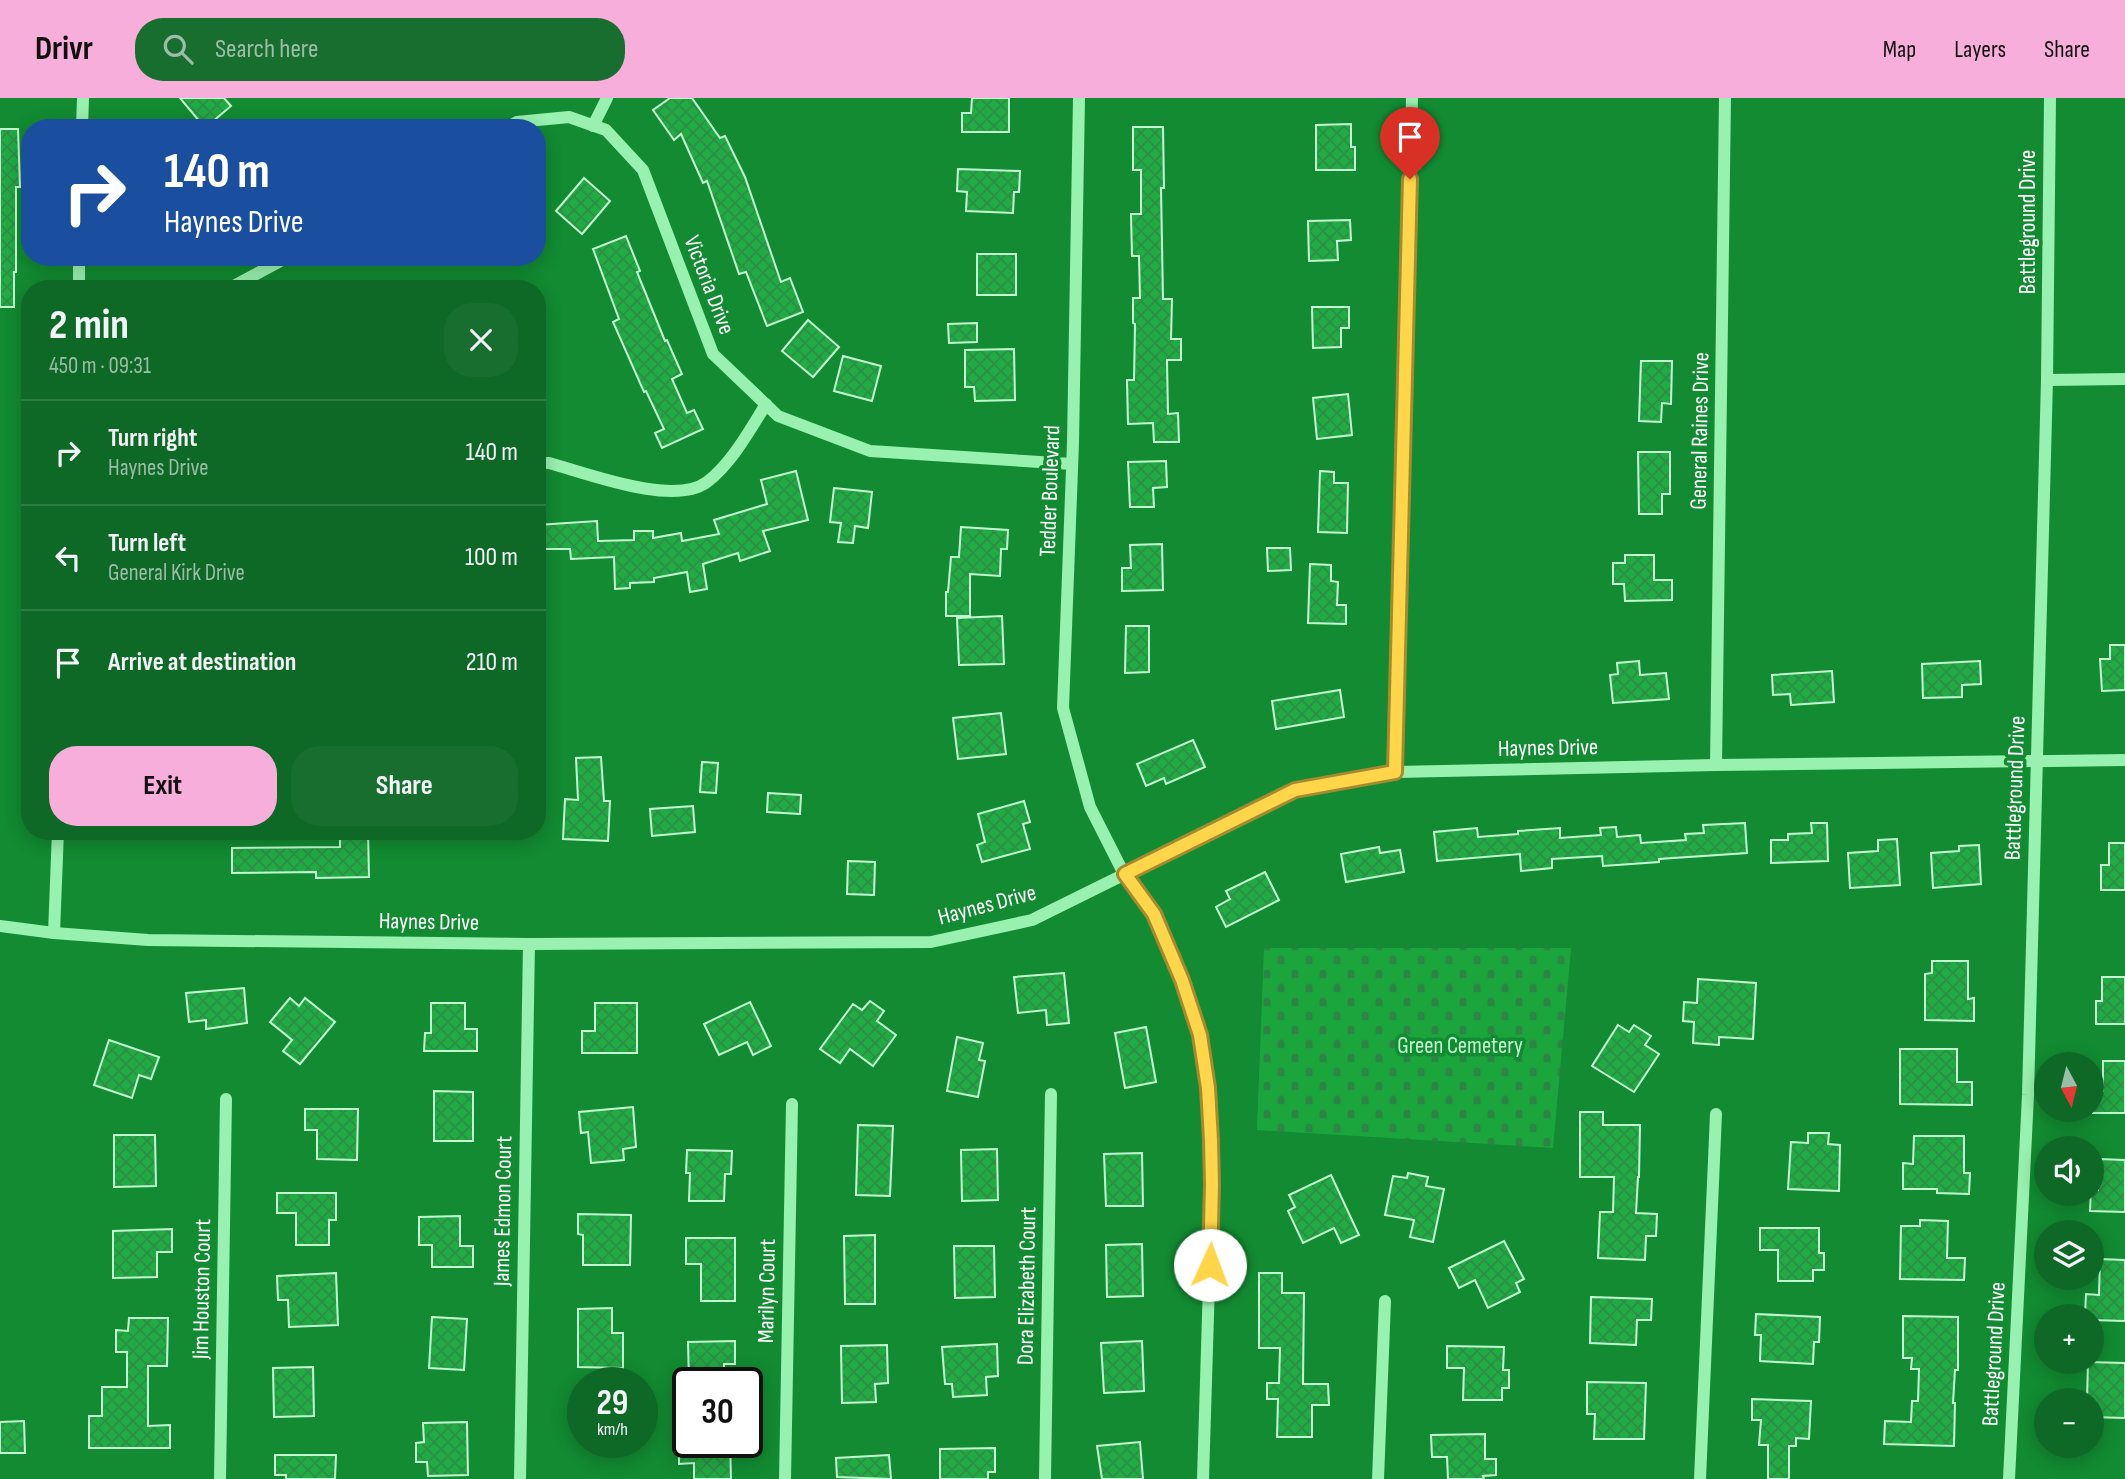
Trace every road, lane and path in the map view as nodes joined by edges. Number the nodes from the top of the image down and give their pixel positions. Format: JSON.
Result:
{"nodes":[{"id":1,"x":83,"y":98,"type":"edge"},
{"id":2,"x":607,"y":98,"type":"edge"},
{"id":3,"x":1079,"y":98,"type":"edge"},
{"id":4,"x":1412,"y":98,"type":"edge"},
{"id":5,"x":1725,"y":98,"type":"edge"},
{"id":6,"x":2050,"y":98,"type":"edge"},
{"id":7,"x":82,"y":119,"type":"edge"},
{"id":8,"x":546,"y":119,"type":"edge"},
{"id":9,"x":593,"y":126,"type":"junction"},
{"id":10,"x":271,"y":266,"type":"edge"},
{"id":11,"x":246,"y":280,"type":"edge"},
{"id":12,"x":2125,"y":379,"type":"edge"},
{"id":13,"x":2047,"y":380,"type":"junction"},
{"id":14,"x":766,"y":404,"type":"junction"},
{"id":15,"x":546,"y":463,"type":"edge"},
{"id":16,"x":1072,"y":464,"type":"junction"},
{"id":17,"x":2125,"y":760,"type":"edge"},
{"id":18,"x":2037,"y":762,"type":"junction"},
{"id":19,"x":1716,"y":765,"type":"junction"},
{"id":20,"x":1395,"y":772,"type":"junction"},
{"id":21,"x":58,"y":840,"type":"edge"},
{"id":22,"x":1125,"y":874,"type":"junction"},
{"id":23,"x":0,"y":926,"type":"edge"},
{"id":24,"x":54,"y":933,"type":"junction"},
{"id":25,"x":529,"y":944,"type":"junction"},
{"id":26,"x":1051,"y":1094,"type":"dead end"},
{"id":27,"x":226,"y":1100,"type":"dead end"},
{"id":28,"x":792,"y":1104,"type":"dead end"},
{"id":29,"x":1716,"y":1114,"type":"dead end"},
{"id":30,"x":1385,"y":1301,"type":"dead end"},
{"id":31,"x":220,"y":1479,"type":"edge"},
{"id":32,"x":520,"y":1479,"type":"edge"},
{"id":33,"x":785,"y":1479,"type":"edge"},
{"id":34,"x":1045,"y":1479,"type":"edge"},
{"id":35,"x":1203,"y":1479,"type":"edge"},
{"id":36,"x":1378,"y":1479,"type":"edge"},
{"id":37,"x":1700,"y":1479,"type":"edge"},
{"id":38,"x":2009,"y":1479,"type":"edge"}],
"edges":[{"from":1,"to":7,"type":"street"},
{"from":2,"to":9,"type":"street"},
{"from":3,"to":16,"type":"street","name":"Tedder Boulevard"},
{"from":4,"to":20,"type":"street"},
{"from":5,"to":19,"type":"street","name":"General Raines Drive"},
{"from":6,"to":13,"type":"street","name":"Battleground Drive"},
{"from":8,"to":9,"type":"street","name":"Victoria Drive"},
{"from":9,"to":14,"type":"street","name":"Victoria Drive"},
{"from":10,"to":11,"type":"street"},
{"from":12,"to":13,"type":"street"},
{"from":13,"to":18,"type":"street","name":"Battleground Drive"},
{"from":14,"to":15,"type":"street"},
{"from":14,"to":16,"type":"street","name":"Victoria Drive"},
{"from":16,"to":22,"type":"street","name":"Tedder Boulevard"},
{"from":17,"to":18,"type":"street","name":"Haynes Drive"},
{"from":18,"to":19,"type":"street","name":"Haynes Drive"},
{"from":18,"to":38,"type":"street","name":"Battleground Drive"},
{"from":19,"to":20,"type":"street","name":"Haynes Drive"},
{"from":20,"to":22,"type":"street","name":"Haynes Drive"},
{"from":21,"to":24,"type":"street"},
{"from":22,"to":25,"type":"street","name":"Haynes Drive"},
{"from":22,"to":35,"type":"street","name":"Tedder Boulevard"},
{"from":23,"to":24,"type":"street","name":"Haynes Drive"},
{"from":24,"to":25,"type":"street","name":"Haynes Drive"},
{"from":25,"to":32,"type":"street","name":"James Edmon Court"},
{"from":26,"to":34,"type":"street","name":"Dora Elizabeth Court"},
{"from":27,"to":31,"type":"street","name":"Jim Houston Court"},
{"from":28,"to":33,"type":"street","name":"Marilyn Court"},
{"from":29,"to":37,"type":"street"},
{"from":30,"to":36,"type":"street"}]}
